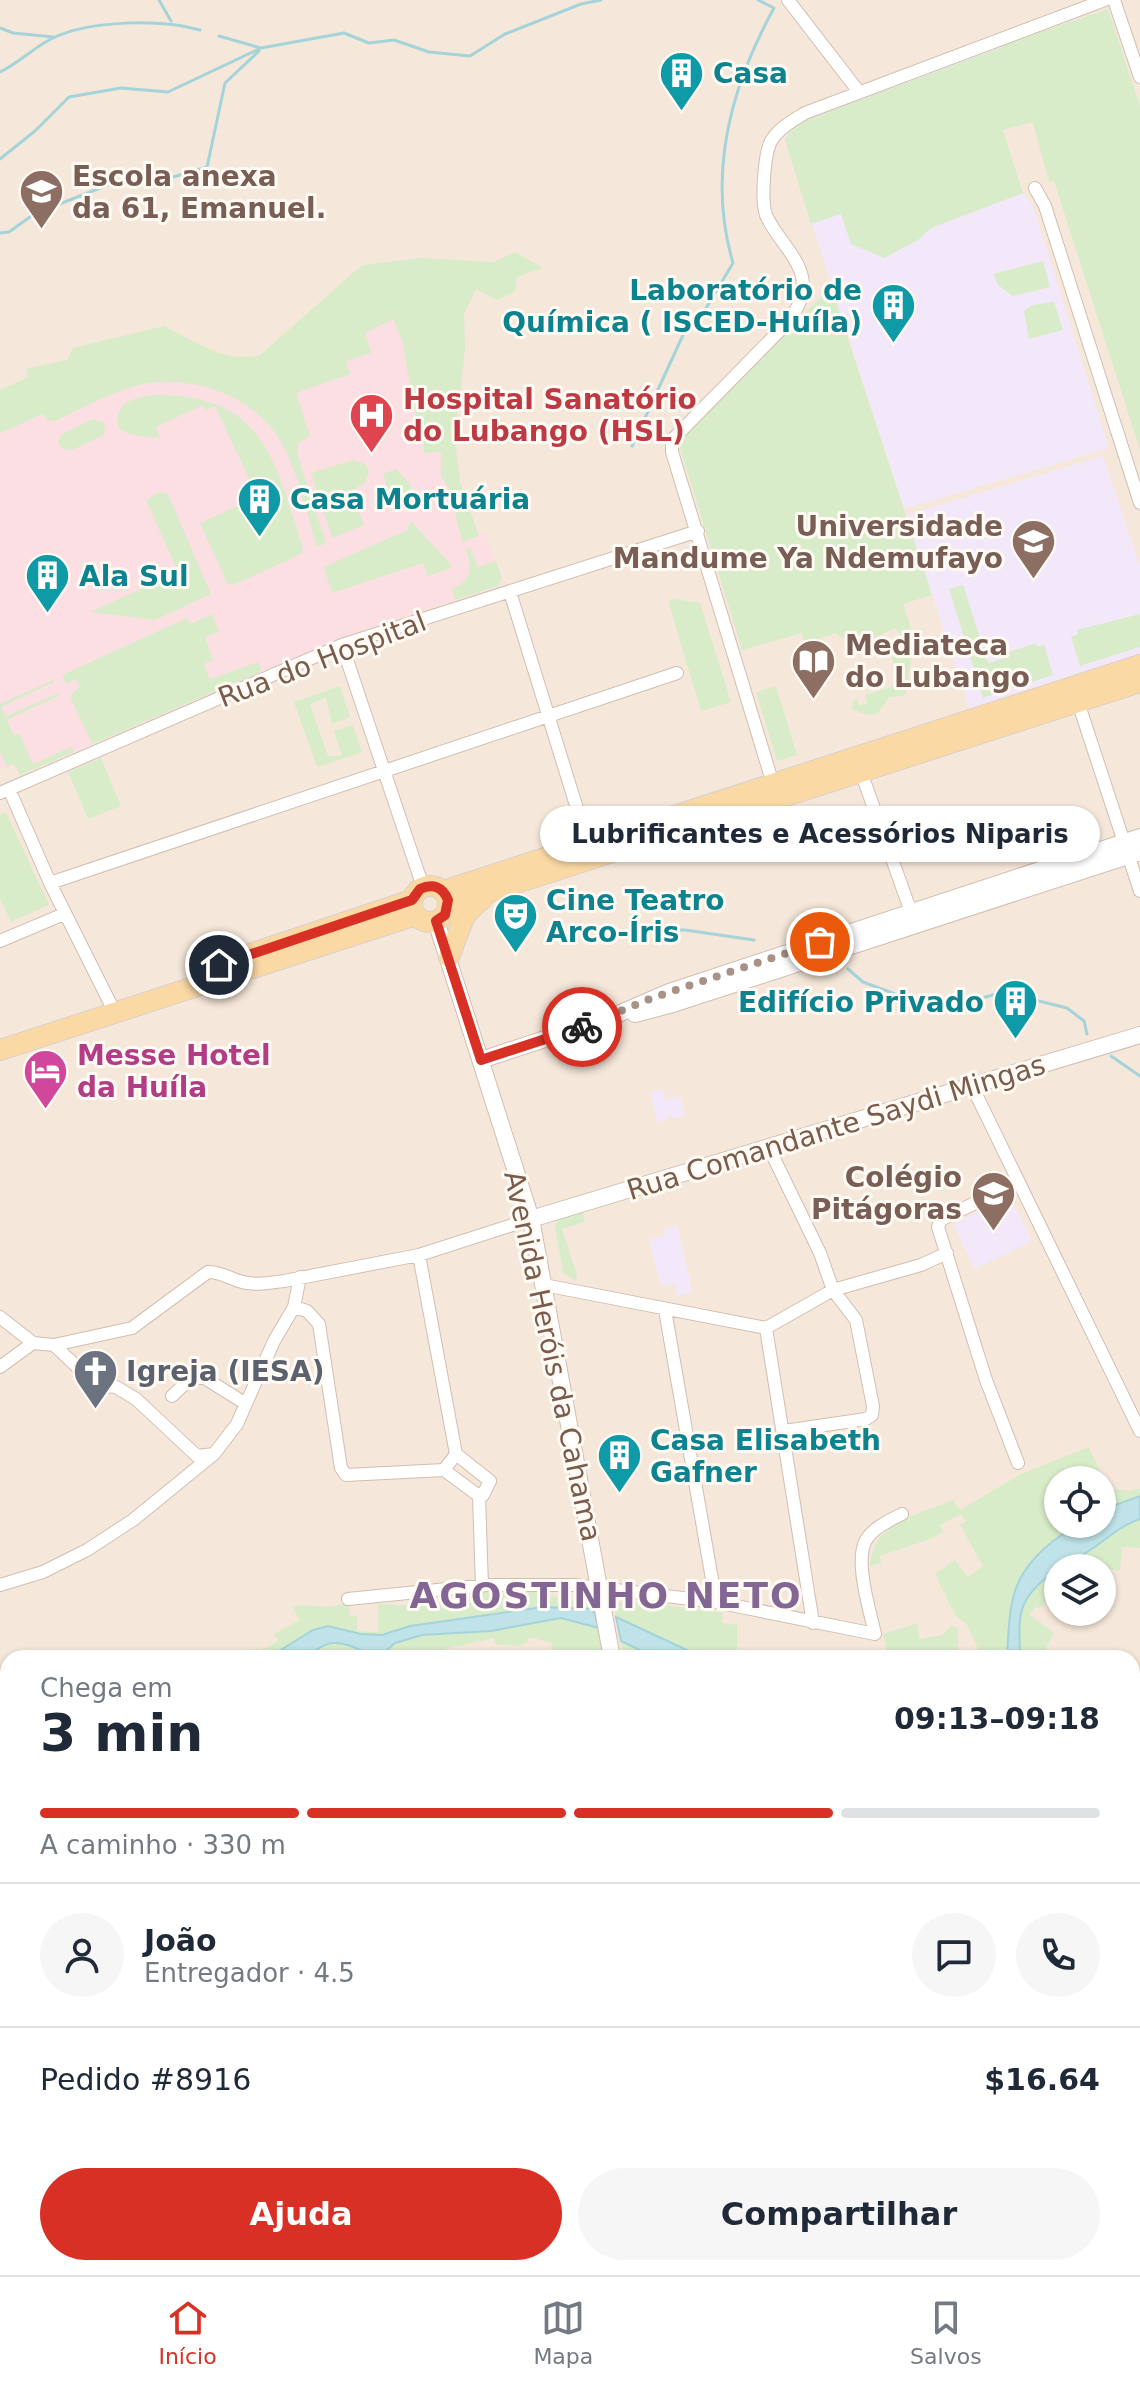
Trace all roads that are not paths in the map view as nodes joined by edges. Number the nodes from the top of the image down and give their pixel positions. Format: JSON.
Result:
{"nodes":[{"id":1,"x":788,"y":0,"type":"edge"},
{"id":2,"x":1105,"y":0,"type":"edge"},
{"id":3,"x":1114,"y":0,"type":"edge"},
{"id":4,"x":1140,"y":77,"type":"edge"},
{"id":5,"x":859,"y":92,"type":"junction"},
{"id":6,"x":1035,"y":188,"type":"dead end"},
{"id":7,"x":1140,"y":503,"type":"edge"},
{"id":8,"x":698,"y":531,"type":"junction"},
{"id":9,"x":510,"y":592,"type":"junction"},
{"id":10,"x":342,"y":645,"type":"junction"},
{"id":11,"x":1140,"y":665,"type":"edge"},
{"id":12,"x":677,"y":673,"type":"dead end"},
{"id":13,"x":1140,"y":682,"type":"edge"},
{"id":14,"x":1076,"y":694,"type":"junction"},
{"id":15,"x":548,"y":716,"type":"junction"},
{"id":16,"x":384,"y":771,"type":"junction"},
{"id":17,"x":861,"y":772,"type":"junction"},
{"id":18,"x":773,"y":784,"type":"junction"},
{"id":19,"x":4,"y":791,"type":"edge"},
{"id":20,"x":588,"y":844,"type":"junction"},
{"id":21,"x":1133,"y":847,"type":"edge"},
{"id":22,"x":50,"y":883,"type":"junction"},
{"id":23,"x":498,"y":889,"type":"junction"},
{"id":24,"x":1140,"y":891,"type":"edge"},
{"id":25,"x":430,"y":903,"type":"junction"},
{"id":26,"x":911,"y":912,"type":"junction"},
{"id":27,"x":64,"y":914,"type":"junction"},
{"id":28,"x":0,"y":941,"type":"edge"},
{"id":29,"x":449,"y":957,"type":"junction"},
{"id":30,"x":111,"y":1007,"type":"junction"},
{"id":31,"x":609,"y":1018,"type":"junction"},
{"id":32,"x":1140,"y":1035,"type":"edge"},
{"id":33,"x":0,"y":1036,"type":"edge"},
{"id":34,"x":0,"y":1050,"type":"edge"},
{"id":35,"x":481,"y":1060,"type":"junction"},
{"id":36,"x":972,"y":1086,"type":"junction"},
{"id":37,"x":769,"y":1148,"type":"junction"},
{"id":38,"x":1017,"y":1183,"type":"junction"},
{"id":39,"x":531,"y":1219,"type":"junction"},
{"id":40,"x":947,"y":1253,"type":"junction"},
{"id":41,"x":419,"y":1255,"type":"junction"},
{"id":42,"x":300,"y":1277,"type":"junction"},
{"id":43,"x":544,"y":1285,"type":"junction"},
{"id":44,"x":833,"y":1290,"type":"junction"},
{"id":45,"x":294,"y":1307,"type":"junction"},
{"id":46,"x":665,"y":1310,"type":"junction"},
{"id":47,"x":0,"y":1317,"type":"edge"},
{"id":48,"x":766,"y":1328,"type":"junction"},
{"id":49,"x":33,"y":1343,"type":"junction"},
{"id":50,"x":54,"y":1345,"type":"junction"},
{"id":51,"x":0,"y":1367,"type":"edge"},
{"id":52,"x":172,"y":1396,"type":"dead end"},
{"id":53,"x":246,"y":1404,"type":"junction"},
{"id":54,"x":784,"y":1431,"type":"junction"},
{"id":55,"x":1140,"y":1431,"type":"edge"},
{"id":56,"x":214,"y":1454,"type":"junction"},
{"id":57,"x":456,"y":1454,"type":"junction"},
{"id":58,"x":1018,"y":1463,"type":"dead end"},
{"id":59,"x":444,"y":1470,"type":"junction"},
{"id":60,"x":479,"y":1496,"type":"junction"},
{"id":61,"x":902,"y":1514,"type":"dead end"},
{"id":62,"x":0,"y":1585,"type":"edge"},
{"id":63,"x":482,"y":1586,"type":"junction"},
{"id":64,"x":601,"y":1588,"type":"junction"},
{"id":65,"x":348,"y":1599,"type":"dead end"},
{"id":66,"x":716,"y":1602,"type":"junction"},
{"id":67,"x":813,"y":1623,"type":"junction"},
{"id":68,"x":611,"y":1650,"type":"edge"}],
"edges":[{"from":1,"to":5,"type":"street"},
{"from":2,"to":5,"type":"street"},
{"from":3,"to":4,"type":"street"},
{"from":5,"to":8,"type":"street"},
{"from":6,"to":7,"type":"street"},
{"from":8,"to":9,"type":"street","name":"Rua do Hospital"},
{"from":8,"to":18,"type":"street"},
{"from":9,"to":10,"type":"street","name":"Rua do Hospital"},
{"from":9,"to":15,"type":"street"},
{"from":10,"to":16,"type":"street"},
{"from":10,"to":19,"type":"street","name":"Rua do Hospital"},
{"from":11,"to":14,"type":"main road"},
{"from":12,"to":15,"type":"street"},
{"from":13,"to":14,"type":"main road"},
{"from":14,"to":17,"type":"main road"},
{"from":14,"to":18,"type":"main road"},
{"from":14,"to":21,"type":"street"},
{"from":15,"to":16,"type":"street"},
{"from":15,"to":20,"type":"street"},
{"from":16,"to":22,"type":"street"},
{"from":16,"to":25,"type":"street"},
{"from":17,"to":23,"type":"main road"},
{"from":17,"to":26,"type":"street"},
{"from":18,"to":20,"type":"main road"},
{"from":19,"to":22,"type":"street"},
{"from":20,"to":25,"type":"main road"},
{"from":21,"to":24,"type":"street"},
{"from":21,"to":26,"type":"street"},
{"from":21,"to":31,"type":"street"},
{"from":22,"to":27,"type":"street"},
{"from":23,"to":25,"type":"main road"},
{"from":23,"to":29,"type":"main road"},
{"from":25,"to":29,"type":"street","name":"Avenida Heróis da Cahama"},
{"from":25,"to":30,"type":"main road"},
{"from":26,"to":31,"type":"street"},
{"from":27,"to":28,"type":"street"},
{"from":27,"to":30,"type":"street"},
{"from":29,"to":35,"type":"street","name":"Avenida Heróis da Cahama"},
{"from":30,"to":33,"type":"main road"},
{"from":30,"to":34,"type":"main road"},
{"from":31,"to":35,"type":"street"},
{"from":32,"to":36,"type":"street","name":"Rua Comandante Saydi Mingas"},
{"from":35,"to":39,"type":"street","name":"Avenida Heróis da Cahama"},
{"from":36,"to":37,"type":"street","name":"Rua Comandante Saydi Mingas"},
{"from":36,"to":38,"type":"street"},
{"from":37,"to":39,"type":"street","name":"Rua Comandante Saydi Mingas"},
{"from":37,"to":44,"type":"street"},
{"from":38,"to":40,"type":"street"},
{"from":38,"to":55,"type":"street"},
{"from":39,"to":41,"type":"street"},
{"from":39,"to":43,"type":"street","name":"Avenida Heróis da Cahama"},
{"from":40,"to":44,"type":"street"},
{"from":40,"to":58,"type":"street"},
{"from":41,"to":42,"type":"street"},
{"from":41,"to":57,"type":"street"},
{"from":42,"to":45,"type":"street"},
{"from":42,"to":50,"type":"street"},
{"from":43,"to":46,"type":"street"},
{"from":43,"to":64,"type":"street","name":"Avenida Heróis da Cahama"},
{"from":44,"to":48,"type":"street"},
{"from":44,"to":54,"type":"street"},
{"from":45,"to":53,"type":"street"},
{"from":45,"to":59,"type":"street"},
{"from":46,"to":48,"type":"street"},
{"from":46,"to":66,"type":"street"},
{"from":47,"to":49,"type":"street"},
{"from":48,"to":54,"type":"street"},
{"from":49,"to":50,"type":"street"},
{"from":49,"to":51,"type":"street"},
{"from":50,"to":56,"type":"street"},
{"from":52,"to":53,"type":"street"},
{"from":53,"to":56,"type":"street"},
{"from":54,"to":67,"type":"street"},
{"from":56,"to":62,"type":"street"},
{"from":57,"to":59,"type":"street"},
{"from":57,"to":60,"type":"street"},
{"from":59,"to":60,"type":"street"},
{"from":60,"to":63,"type":"street"},
{"from":61,"to":67,"type":"street"},
{"from":63,"to":64,"type":"street"},
{"from":63,"to":65,"type":"street"},
{"from":64,"to":66,"type":"street"},
{"from":64,"to":68,"type":"street","name":"Avenida Heróis da Cahama"},
{"from":66,"to":67,"type":"street"}]}
